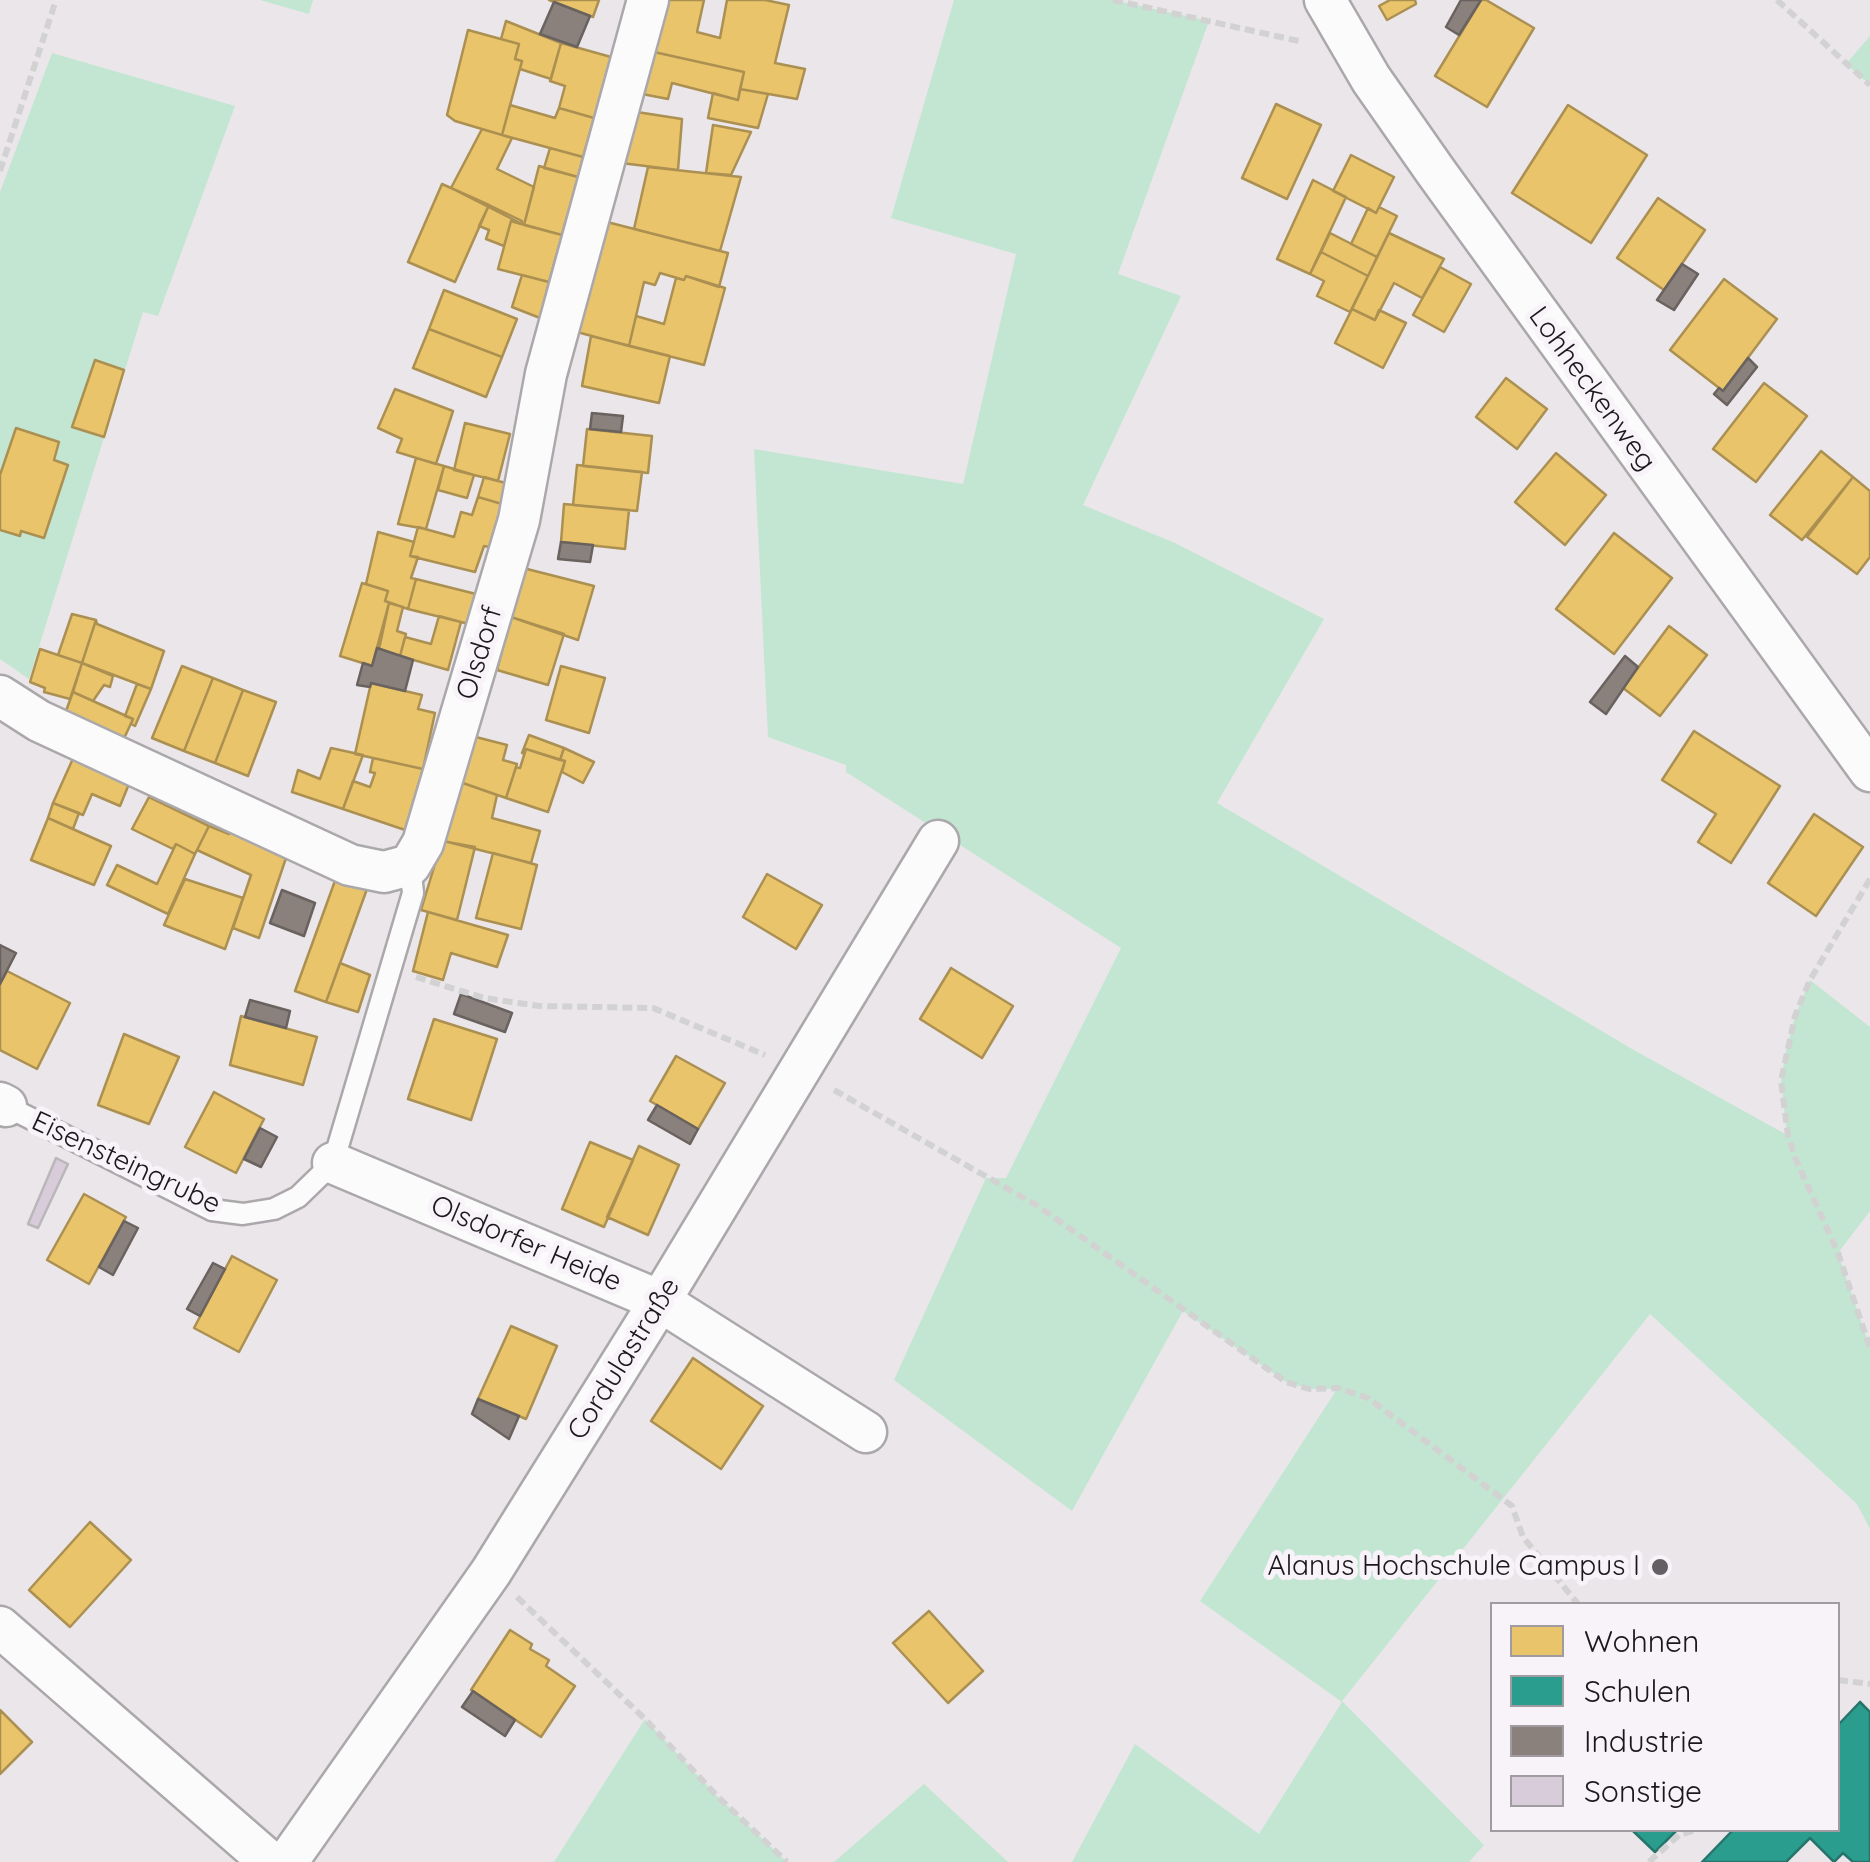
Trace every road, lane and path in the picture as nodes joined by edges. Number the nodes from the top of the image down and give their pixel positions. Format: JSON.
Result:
{"nodes":[{"id":1,"x":56,"y":0,"type":"edge"},
{"id":2,"x":648,"y":0,"type":"edge"},
{"id":3,"x":1113,"y":0,"type":"edge"},
{"id":4,"x":1325,"y":0,"type":"edge"},
{"id":5,"x":1777,"y":0,"type":"edge"},
{"id":6,"x":1354,"y":52,"type":"junction"},
{"id":7,"x":1870,"y":84,"type":"edge"},
{"id":8,"x":0,"y":171,"type":"edge"},
{"id":9,"x":0,"y":696,"type":"edge"},
{"id":10,"x":1870,"y":771,"type":"edge"},
{"id":11,"x":938,"y":841,"type":"dead end"},
{"id":12,"x":410,"y":866,"type":"junction"},
{"id":13,"x":1870,"y":879,"type":"edge"},
{"id":14,"x":390,"y":969,"type":"junction"},
{"id":15,"x":800,"y":1070,"type":"junction"},
{"id":16,"x":3,"y":1104,"type":"edge"},
{"id":17,"x":337,"y":1151,"type":"junction"},
{"id":18,"x":660,"y":1300,"type":"junction"},
{"id":19,"x":1870,"y":1348,"type":"edge"},
{"id":20,"x":866,"y":1432,"type":"dead end"},
{"id":21,"x":490,"y":1572,"type":"junction"},
{"id":22,"x":1576,"y":1602,"type":"edge"},
{"id":23,"x":0,"y":1627,"type":"edge"},
{"id":24,"x":1840,"y":1680,"type":"edge"},
{"id":25,"x":1870,"y":1684,"type":"edge"},
{"id":26,"x":1689,"y":1832,"type":"edge"},
{"id":27,"x":270,"y":1862,"type":"edge"},
{"id":28,"x":288,"y":1862,"type":"edge"},
{"id":29,"x":787,"y":1862,"type":"edge"},
{"id":30,"x":1649,"y":1862,"type":"edge"}],
"edges":[{"from":1,"to":8,"type":"path"},
{"from":2,"to":12,"type":"street","name":"Olsdorf"},
{"from":3,"to":6,"type":"path"},
{"from":4,"to":6,"type":"street","name":"Lohheckenweg"},
{"from":5,"to":7,"type":"path"},
{"from":6,"to":10,"type":"street","name":"Lohheckenweg"},
{"from":9,"to":12,"type":"street"},
{"from":11,"to":15,"type":"street","name":"Cordulastraße"},
{"from":12,"to":14,"type":"lane"},
{"from":13,"to":19,"type":"path"},
{"from":14,"to":15,"type":"path"},
{"from":14,"to":17,"type":"lane"},
{"from":15,"to":18,"type":"street","name":"Cordulastraße"},
{"from":15,"to":22,"type":"path"},
{"from":16,"to":17,"type":"lane","name":"Eisensteingrube"},
{"from":17,"to":18,"type":"street","name":"Olsdorfer Heide"},
{"from":18,"to":20,"type":"street","name":"Olsdorfer Heide"},
{"from":18,"to":21,"type":"street","name":"Cordulastraße"},
{"from":21,"to":28,"type":"street","name":"Cordulastraße"},
{"from":21,"to":29,"type":"path"},
{"from":23,"to":27,"type":"street"},
{"from":24,"to":25,"type":"path"},
{"from":26,"to":30,"type":"path"}]}
